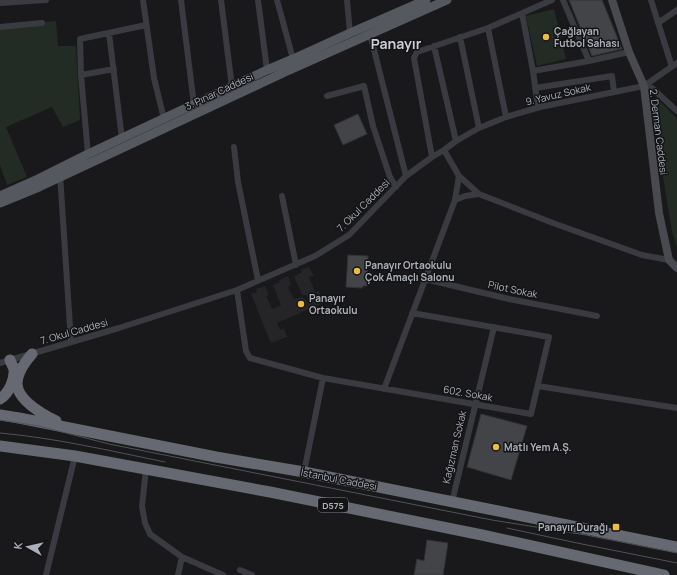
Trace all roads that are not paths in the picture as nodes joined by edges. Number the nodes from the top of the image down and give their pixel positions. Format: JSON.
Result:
{"nodes":[{"id":1,"x":33,"y":0,"type":"edge"},
{"id":2,"x":46,"y":0,"type":"edge"},
{"id":3,"x":143,"y":0,"type":"edge"},
{"id":4,"x":181,"y":0,"type":"edge"},
{"id":5,"x":221,"y":0,"type":"edge"},
{"id":6,"x":258,"y":0,"type":"edge"},
{"id":7,"x":285,"y":0,"type":"edge"},
{"id":8,"x":347,"y":0,"type":"edge"},
{"id":9,"x":426,"y":0,"type":"edge"},
{"id":10,"x":552,"y":0,"type":"edge"},
{"id":11,"x":563,"y":0,"type":"edge"},
{"id":12,"x":612,"y":0,"type":"edge"},
{"id":13,"x":651,"y":0,"type":"edge"},
{"id":14,"x":277,"y":1,"type":"edge"},
{"id":15,"x":444,"y":1,"type":"edge"},
{"id":16,"x":0,"y":3,"type":"edge"},
{"id":17,"x":410,"y":3,"type":"edge"},
{"id":18,"x":677,"y":10,"type":"edge"},
{"id":19,"x":522,"y":13,"type":"junction"},
{"id":20,"x":42,"y":23,"type":"dead end"},
{"id":21,"x":658,"y":23,"type":"junction"},
{"id":22,"x":146,"y":25,"type":"junction"},
{"id":23,"x":0,"y":27,"type":"edge"},
{"id":24,"x":488,"y":28,"type":"junction"},
{"id":25,"x":350,"y":32,"type":"junction"},
{"id":26,"x":109,"y":33,"type":"junction"},
{"id":27,"x":370,"y":34,"type":"junction"},
{"id":28,"x":460,"y":37,"type":"junction"},
{"id":29,"x":434,"y":46,"type":"junction"},
{"id":30,"x":629,"y":52,"type":"junction"},
{"id":31,"x":293,"y":59,"type":"junction"},
{"id":32,"x":590,"y":61,"type":"junction"},
{"id":33,"x":675,"y":65,"type":"edge"},
{"id":34,"x":114,"y":69,"type":"junction"},
{"id":35,"x":267,"y":70,"type":"junction"},
{"id":36,"x":533,"y":70,"type":"junction"},
{"id":37,"x":81,"y":75,"type":"junction"},
{"id":38,"x":644,"y":86,"type":"junction"},
{"id":39,"x":232,"y":87,"type":"junction"},
{"id":40,"x":535,"y":88,"type":"junction"},
{"id":41,"x":614,"y":92,"type":"junction"},
{"id":42,"x":327,"y":96,"type":"dead end"},
{"id":43,"x":194,"y":105,"type":"junction"},
{"id":44,"x":538,"y":108,"type":"junction"},
{"id":45,"x":677,"y":111,"type":"edge"},
{"id":46,"x":506,"y":117,"type":"junction"},
{"id":47,"x":164,"y":119,"type":"junction"},
{"id":48,"x":479,"y":128,"type":"junction"},
{"id":49,"x":122,"y":138,"type":"junction"},
{"id":50,"x":456,"y":141,"type":"junction"},
{"id":51,"x":234,"y":147,"type":"dead end"},
{"id":52,"x":444,"y":150,"type":"junction"},
{"id":53,"x":88,"y":154,"type":"junction"},
{"id":54,"x":432,"y":157,"type":"junction"},
{"id":55,"x":61,"y":167,"type":"junction"},
{"id":56,"x":406,"y":176,"type":"junction"},
{"id":57,"x":459,"y":176,"type":"junction"},
{"id":58,"x":60,"y":177,"type":"junction"},
{"id":59,"x":396,"y":187,"type":"junction"},
{"id":60,"x":479,"y":194,"type":"junction"},
{"id":61,"x":0,"y":196,"type":"edge"},
{"id":62,"x":282,"y":196,"type":"dead end"},
{"id":63,"x":454,"y":200,"type":"junction"},
{"id":64,"x":0,"y":203,"type":"edge"},
{"id":65,"x":669,"y":260,"type":"junction"},
{"id":66,"x":296,"y":265,"type":"junction"},
{"id":67,"x":677,"y":268,"type":"edge"},
{"id":68,"x":425,"y":278,"type":"junction"},
{"id":69,"x":258,"y":280,"type":"junction"},
{"id":70,"x":237,"y":290,"type":"junction"},
{"id":71,"x":412,"y":313,"type":"junction"},
{"id":72,"x":597,"y":316,"type":"dead end"},
{"id":73,"x":494,"y":327,"type":"junction"},
{"id":74,"x":71,"y":342,"type":"junction"},
{"id":75,"x":15,"y":360,"type":"edge"},
{"id":76,"x":323,"y":378,"type":"junction"},
{"id":77,"x":538,"y":386,"type":"junction"},
{"id":78,"x":384,"y":389,"type":"junction"},
{"id":79,"x":0,"y":398,"type":"edge"},
{"id":80,"x":475,"y":404,"type":"junction"},
{"id":81,"x":677,"y":408,"type":"edge"},
{"id":82,"x":0,"y":415,"type":"edge"},
{"id":83,"x":69,"y":428,"type":"junction"},
{"id":84,"x":0,"y":446,"type":"edge"},
{"id":85,"x":75,"y":456,"type":"junction"},
{"id":86,"x":146,"y":470,"type":"junction"},
{"id":87,"x":304,"y":472,"type":"junction"},
{"id":88,"x":452,"y":502,"type":"junction"},
{"id":89,"x":677,"y":547,"type":"edge"},
{"id":90,"x":182,"y":557,"type":"junction"},
{"id":91,"x":240,"y":570,"type":"dead end"},
{"id":92,"x":219,"y":574,"type":"edge"},
{"id":93,"x":46,"y":575,"type":"edge"},
{"id":94,"x":178,"y":575,"type":"edge"},
{"id":95,"x":252,"y":575,"type":"edge"},
{"id":96,"x":664,"y":575,"type":"edge"}],
"edges":[{"from":1,"to":2,"type":"street"},
{"from":1,"to":16,"type":"street"},
{"from":3,"to":22,"type":"street"},
{"from":4,"to":43,"type":"street"},
{"from":5,"to":39,"type":"street"},
{"from":6,"to":35,"type":"street"},
{"from":7,"to":14,"type":"street"},
{"from":8,"to":25,"type":"street"},
{"from":9,"to":17,"type":"main road"},
{"from":10,"to":19,"type":"street"},
{"from":11,"to":32,"type":"street"},
{"from":12,"to":30,"type":"main road","name":"2. Derman Caddesi"},
{"from":13,"to":21,"type":"street"},
{"from":14,"to":31,"type":"street"},
{"from":15,"to":27,"type":"main road","name":"3. Pınar Caddesi"},
{"from":17,"to":25,"type":"main road"},
{"from":18,"to":21,"type":"street"},
{"from":19,"to":24,"type":"street"},
{"from":19,"to":36,"type":"street"},
{"from":20,"to":23,"type":"street"},
{"from":21,"to":33,"type":"street"},
{"from":22,"to":26,"type":"street"},
{"from":22,"to":47,"type":"street"},
{"from":24,"to":28,"type":"street"},
{"from":24,"to":46,"type":"street"},
{"from":25,"to":31,"type":"main road"},
{"from":26,"to":34,"type":"street"},
{"from":26,"to":37,"type":"street"},
{"from":27,"to":56,"type":"street"},
{"from":27,"to":58,"type":"main road","name":"3. Pınar Caddesi"},
{"from":28,"to":29,"type":"street"},
{"from":28,"to":48,"type":"street"},
{"from":29,"to":50,"type":"street"},
{"from":29,"to":54,"type":"street"},
{"from":30,"to":32,"type":"street"},
{"from":30,"to":38,"type":"main road","name":"2. Derman Caddesi"},
{"from":31,"to":35,"type":"main road"},
{"from":32,"to":36,"type":"street"},
{"from":33,"to":38,"type":"street","name":"9. Yavuz Sokak"},
{"from":34,"to":37,"type":"street"},
{"from":34,"to":49,"type":"street"},
{"from":35,"to":39,"type":"main road"},
{"from":36,"to":40,"type":"street"},
{"from":37,"to":53,"type":"street"},
{"from":38,"to":41,"type":"street","name":"9. Yavuz Sokak"},
{"from":38,"to":45,"type":"street"},
{"from":38,"to":65,"type":"main road","name":"2. Derman Caddesi"},
{"from":39,"to":43,"type":"main road"},
{"from":40,"to":41,"type":"street"},
{"from":40,"to":44,"type":"street"},
{"from":41,"to":44,"type":"street","name":"9. Yavuz Sokak"},
{"from":42,"to":59,"type":"street"},
{"from":43,"to":47,"type":"main road"},
{"from":44,"to":46,"type":"street","name":"9. Yavuz Sokak"},
{"from":46,"to":48,"type":"street","name":"9. Yavuz Sokak"},
{"from":47,"to":49,"type":"main road"},
{"from":48,"to":50,"type":"street","name":"9. Yavuz Sokak"},
{"from":49,"to":53,"type":"main road"},
{"from":50,"to":52,"type":"street","name":"9. Yavuz Sokak"},
{"from":51,"to":69,"type":"street"},
{"from":52,"to":54,"type":"street","name":"7. Okul Caddesi"},
{"from":52,"to":57,"type":"street"},
{"from":53,"to":55,"type":"main road"},
{"from":54,"to":56,"type":"street","name":"7. Okul Caddesi"},
{"from":55,"to":58,"type":"street"},
{"from":55,"to":61,"type":"main road"},
{"from":56,"to":59,"type":"street","name":"7. Okul Caddesi"},
{"from":57,"to":60,"type":"street"},
{"from":57,"to":63,"type":"street"},
{"from":58,"to":64,"type":"main road","name":"3. Pınar Caddesi"},
{"from":58,"to":74,"type":"street"},
{"from":59,"to":66,"type":"street","name":"7. Okul Caddesi"},
{"from":60,"to":63,"type":"street"},
{"from":60,"to":65,"type":"street"},
{"from":62,"to":66,"type":"street"},
{"from":63,"to":68,"type":"street"},
{"from":65,"to":67,"type":"main road"},
{"from":66,"to":69,"type":"street","name":"7. Okul Caddesi"},
{"from":68,"to":71,"type":"street"},
{"from":68,"to":72,"type":"street","name":"Pilot Sokak"},
{"from":69,"to":70,"type":"street","name":"7. Okul Caddesi"},
{"from":70,"to":74,"type":"street","name":"7. Okul Caddesi"},
{"from":70,"to":76,"type":"street","name":"602. Sokak"},
{"from":71,"to":73,"type":"street"},
{"from":71,"to":78,"type":"street"},
{"from":73,"to":77,"type":"street","name":"602. Sokak"},
{"from":73,"to":80,"type":"street","name":"Kağızman Sokak"},
{"from":74,"to":75,"type":"street","name":"7. Okul Caddesi"},
{"from":75,"to":79,"type":"highway"},
{"from":75,"to":83,"type":"highway"},
{"from":76,"to":78,"type":"street","name":"602. Sokak"},
{"from":76,"to":87,"type":"street"},
{"from":77,"to":80,"type":"street","name":"602. Sokak"},
{"from":77,"to":81,"type":"street"},
{"from":78,"to":80,"type":"street","name":"602. Sokak"},
{"from":80,"to":88,"type":"street","name":"Kağızman Sokak"},
{"from":82,"to":83,"type":"highway","name":"İstanbul Caddesi"},
{"from":83,"to":87,"type":"highway","name":"İstanbul Caddesi"},
{"from":84,"to":85,"type":"highway","number":"D575"},
{"from":85,"to":86,"type":"highway","number":"D575"},
{"from":85,"to":93,"type":"street"},
{"from":86,"to":90,"type":"street"},
{"from":86,"to":96,"type":"highway","number":"D575"},
{"from":87,"to":88,"type":"highway","name":"İstanbul Caddesi"},
{"from":88,"to":89,"type":"highway","name":"İstanbul Caddesi"},
{"from":90,"to":92,"type":"street"},
{"from":90,"to":94,"type":"street"},
{"from":91,"to":95,"type":"street"}]}
